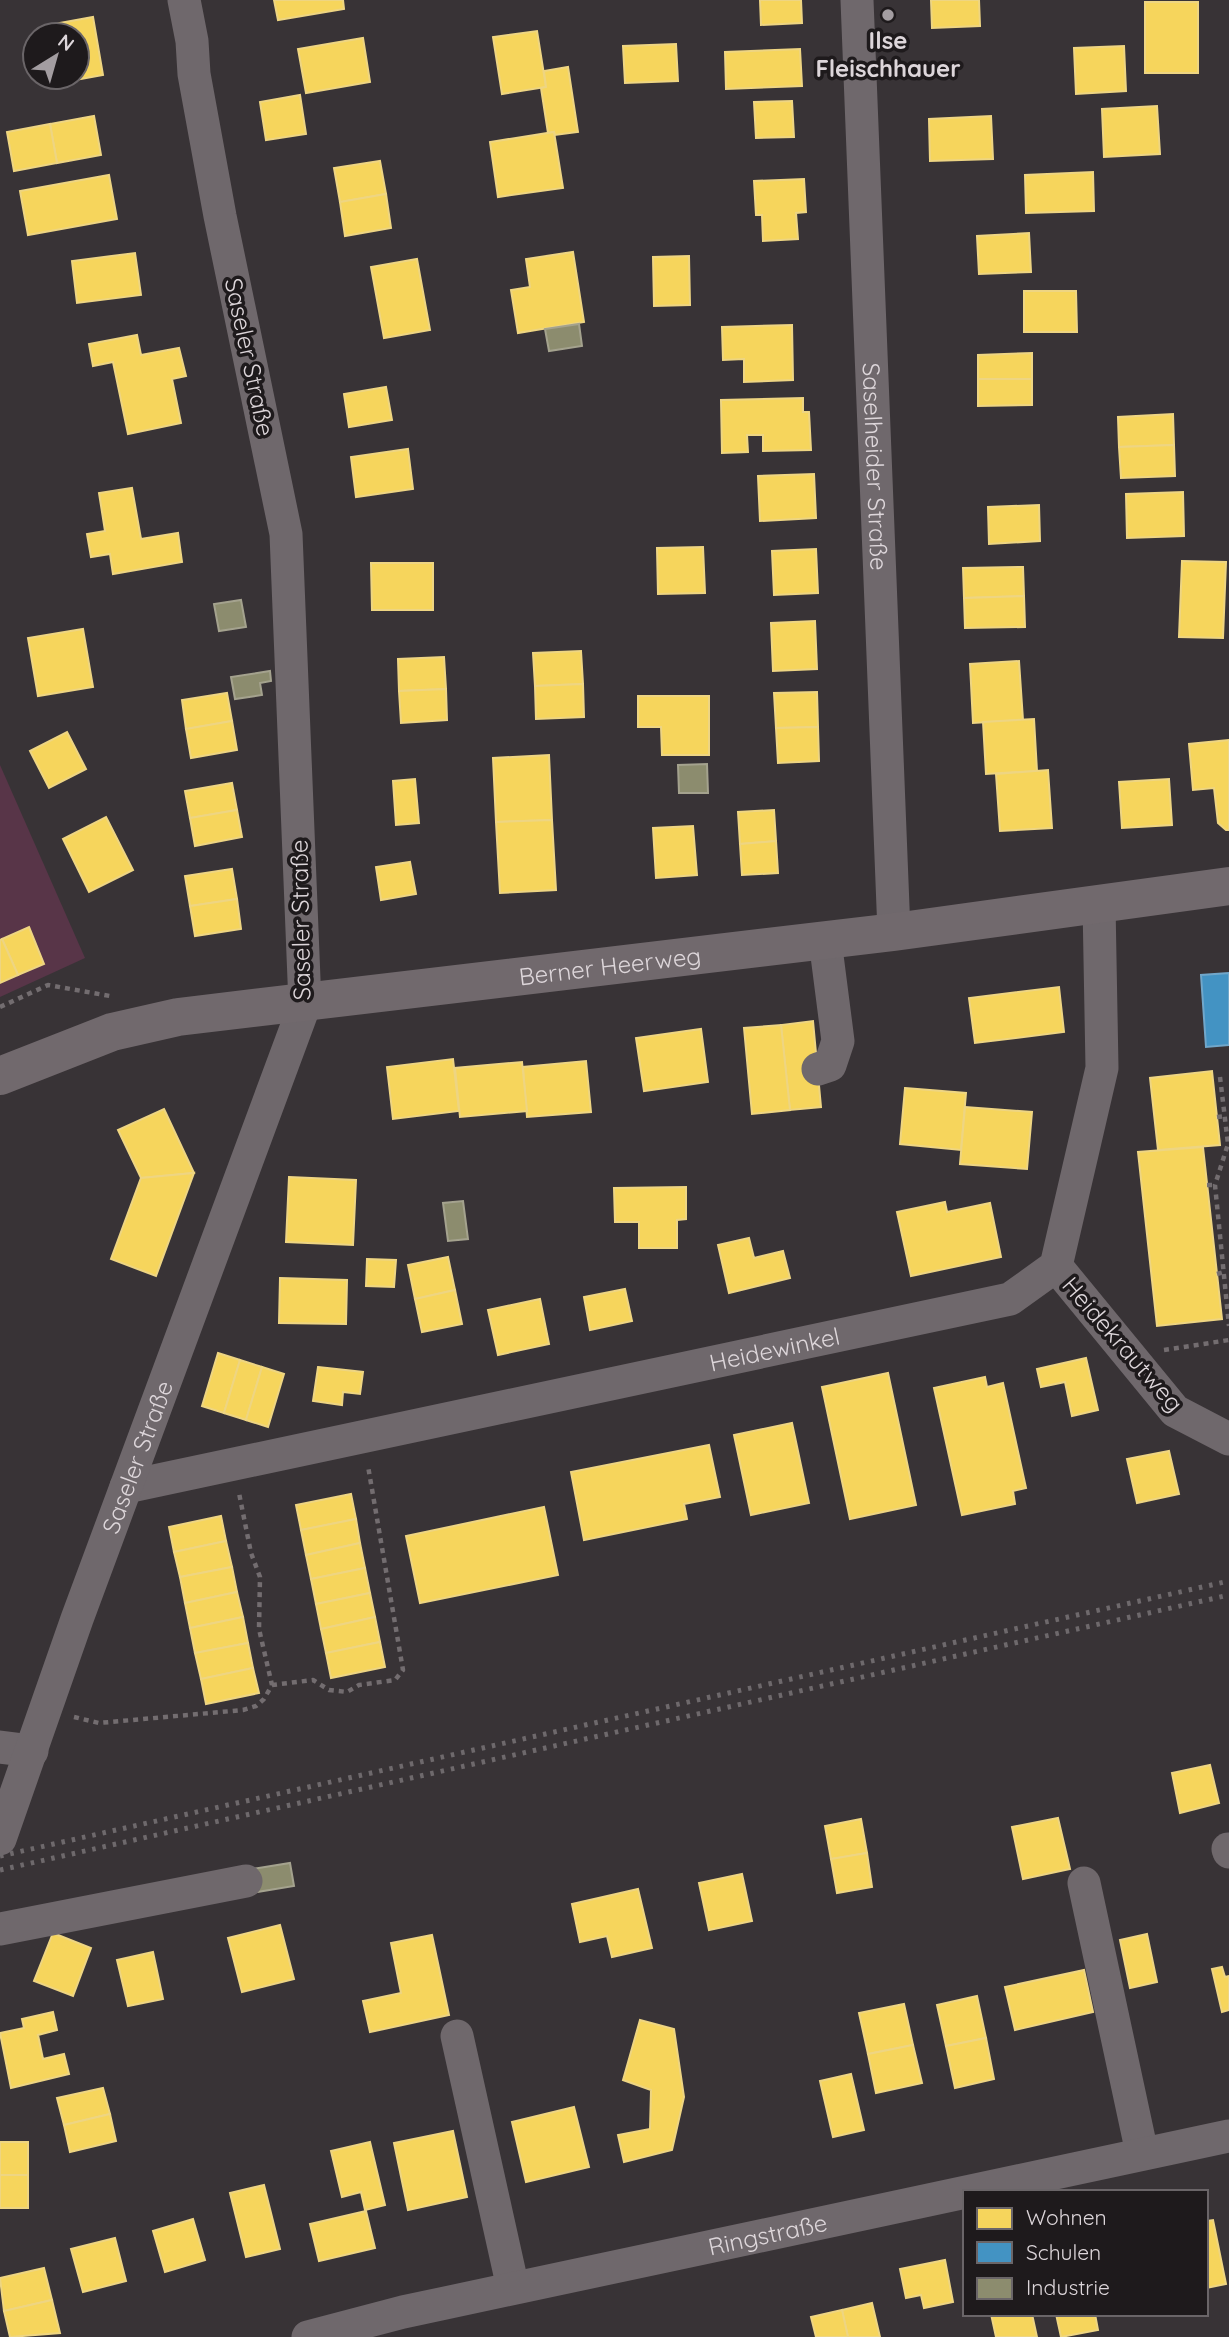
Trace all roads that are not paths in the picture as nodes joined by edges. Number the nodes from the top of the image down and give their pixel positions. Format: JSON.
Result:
{"nodes":[{"id":1,"x":184,"y":0,"type":"edge"},
{"id":2,"x":857,"y":0,"type":"edge"},
{"id":3,"x":1229,"y":886,"type":"edge"},
{"id":4,"x":1099,"y":904,"type":"junction"},
{"id":5,"x":894,"y":932,"type":"junction"},
{"id":6,"x":825,"y":940,"type":"junction"},
{"id":7,"x":305,"y":1004,"type":"junction"},
{"id":8,"x":818,"y":1069,"type":"dead end"},
{"id":9,"x":0,"y":1076,"type":"edge"},
{"id":10,"x":1056,"y":1266,"type":"junction"},
{"id":11,"x":1229,"y":1439,"type":"edge"},
{"id":12,"x":125,"y":1487,"type":"junction"},
{"id":13,"x":18,"y":1759,"type":"edge"},
{"id":14,"x":0,"y":1839,"type":"edge"},
{"id":15,"x":246,"y":1881,"type":"dead end"},
{"id":16,"x":1084,"y":1883,"type":"dead end"},
{"id":17,"x":0,"y":1929,"type":"edge"},
{"id":18,"x":457,"y":2036,"type":"dead end"},
{"id":19,"x":1229,"y":2136,"type":"edge"},
{"id":20,"x":1142,"y":2153,"type":"junction"},
{"id":21,"x":970,"y":2190,"type":"edge"},
{"id":22,"x":963,"y":2191,"type":"edge"},
{"id":23,"x":513,"y":2288,"type":"junction"},
{"id":24,"x":308,"y":2337,"type":"edge"}],
"edges":[{"from":1,"to":7,"type":"street","name":"Saseler Straße"},
{"from":2,"to":5,"type":"street","name":"Saselheider Straße"},
{"from":3,"to":4,"type":"main road","name":"Berner Heerweg"},
{"from":4,"to":5,"type":"main road","name":"Berner Heerweg"},
{"from":4,"to":10,"type":"street"},
{"from":5,"to":6,"type":"main road","name":"Berner Heerweg"},
{"from":6,"to":7,"type":"main road","name":"Berner Heerweg"},
{"from":6,"to":8,"type":"street"},
{"from":7,"to":9,"type":"main road","name":"Berner Heerweg"},
{"from":7,"to":12,"type":"street","name":"Saseler Straße"},
{"from":10,"to":11,"type":"street","name":"Heidekrautweg"},
{"from":10,"to":12,"type":"street","name":"Heidewinkel"},
{"from":12,"to":13,"type":"street","name":"Saseler Straße"},
{"from":13,"to":14,"type":"street","name":"Saseler Straße"},
{"from":15,"to":17,"type":"street"},
{"from":16,"to":20,"type":"street"},
{"from":18,"to":23,"type":"street"},
{"from":19,"to":20,"type":"street","name":"Ringstraße"},
{"from":20,"to":21,"type":"street","name":"Ringstraße"},
{"from":22,"to":23,"type":"street","name":"Ringstraße"},
{"from":23,"to":24,"type":"street","name":"Ringstraße"}]}
